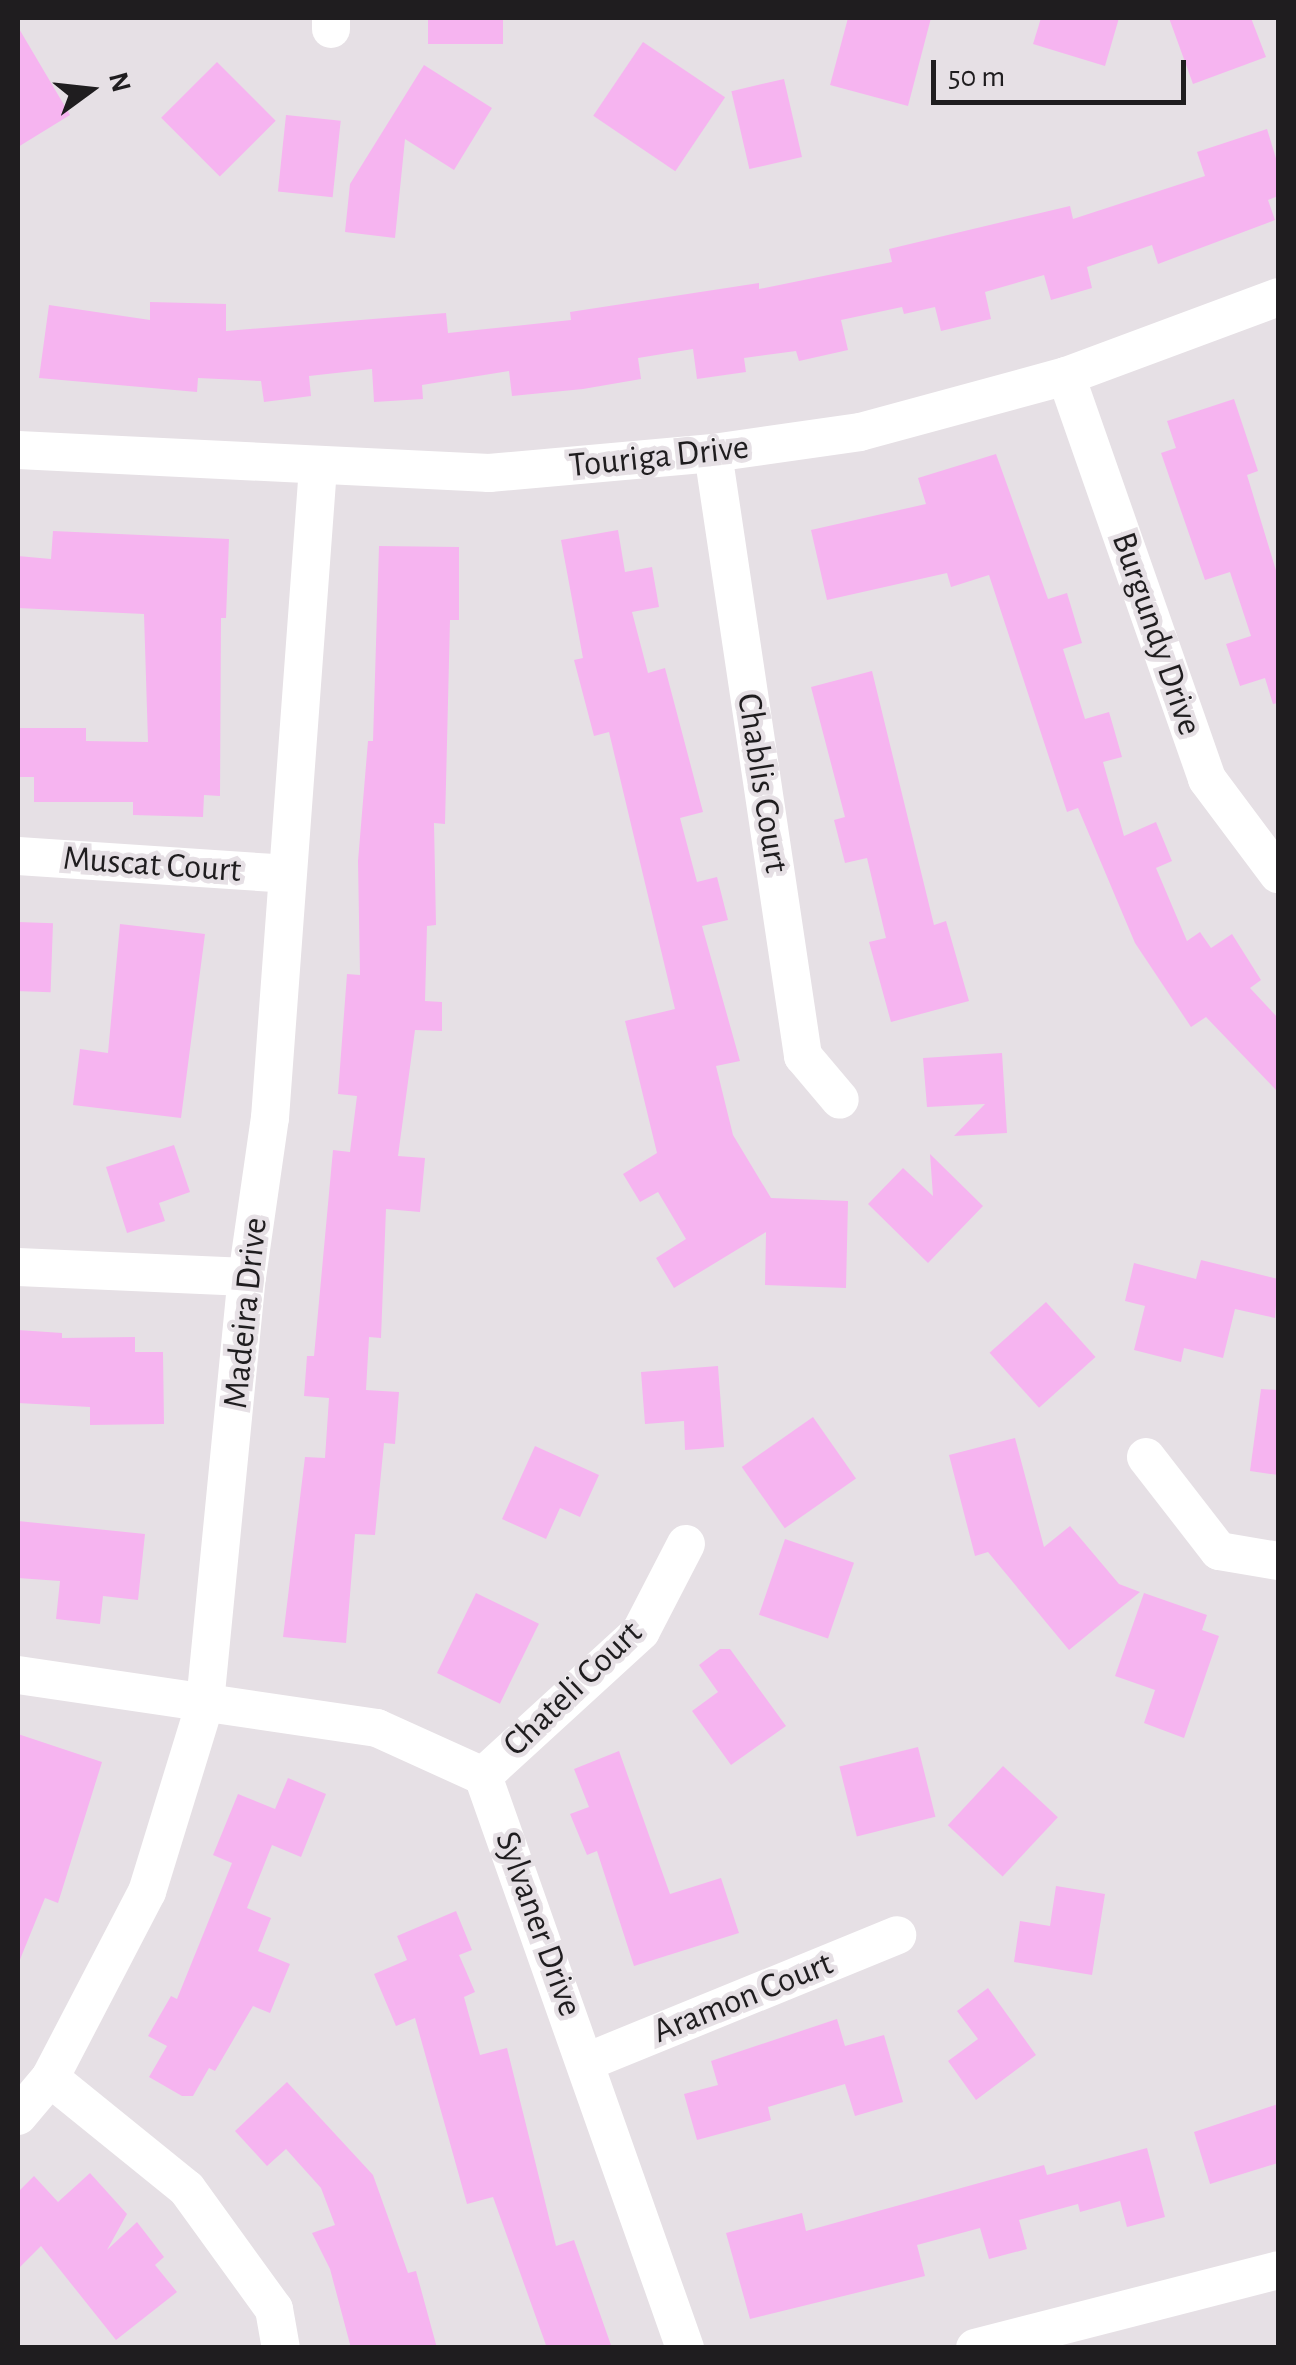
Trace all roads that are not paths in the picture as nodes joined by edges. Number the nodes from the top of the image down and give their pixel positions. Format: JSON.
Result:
{"nodes":[{"id":1,"x":1278,"y":297,"type":"edge"},
{"id":2,"x":1066,"y":376,"type":"junction"},
{"id":3,"x":18,"y":450,"type":"edge"},
{"id":4,"x":713,"y":454,"type":"junction"},
{"id":5,"x":318,"y":468,"type":"junction"},
{"id":6,"x":18,"y":856,"type":"edge"},
{"id":7,"x":286,"y":874,"type":"junction"},
{"id":8,"x":1278,"y":874,"type":"edge"},
{"id":9,"x":840,"y":1100,"type":"dead end"},
{"id":10,"x":18,"y":1267,"type":"edge"},
{"id":11,"x":247,"y":1277,"type":"junction"},
{"id":12,"x":1146,"y":1457,"type":"dead end"},
{"id":13,"x":686,"y":1544,"type":"dead end"},
{"id":14,"x":1278,"y":1561,"type":"edge"},
{"id":15,"x":18,"y":1675,"type":"edge"},
{"id":16,"x":205,"y":1703,"type":"junction"},
{"id":17,"x":483,"y":1776,"type":"junction"},
{"id":18,"x":897,"y":1934,"type":"dead end"},
{"id":19,"x":589,"y":2061,"type":"junction"},
{"id":20,"x":50,"y":2078,"type":"junction"},
{"id":21,"x":18,"y":2116,"type":"edge"},
{"id":22,"x":1278,"y":2270,"type":"edge"},
{"id":23,"x":281,"y":2348,"type":"edge"},
{"id":24,"x":685,"y":2348,"type":"edge"},
{"id":25,"x":975,"y":2348,"type":"edge"}],
"edges":[{"from":1,"to":2,"type":"street","name":"Touriga Drive"},
{"from":2,"to":4,"type":"street","name":"Touriga Drive"},
{"from":2,"to":8,"type":"street","name":"Burgundy Drive"},
{"from":3,"to":5,"type":"street","name":"Touriga Drive"},
{"from":4,"to":5,"type":"street","name":"Touriga Drive"},
{"from":4,"to":9,"type":"street","name":"Chablis Court"},
{"from":5,"to":7,"type":"street","name":"Madeira Drive"},
{"from":6,"to":7,"type":"street","name":"Muscat Court"},
{"from":7,"to":11,"type":"street","name":"Madeira Drive"},
{"from":10,"to":11,"type":"street"},
{"from":11,"to":16,"type":"street","name":"Madeira Drive"},
{"from":12,"to":14,"type":"street"},
{"from":13,"to":17,"type":"street","name":"Chateli Court"},
{"from":15,"to":16,"type":"street"},
{"from":16,"to":17,"type":"street"},
{"from":16,"to":20,"type":"street","name":"Madeira Drive"},
{"from":17,"to":19,"type":"street","name":"Sylvaner Drive"},
{"from":18,"to":19,"type":"street","name":"Aramon Court"},
{"from":19,"to":24,"type":"street","name":"Sylvaner Drive"},
{"from":20,"to":21,"type":"street","name":"Madeira Drive"},
{"from":20,"to":23,"type":"street"},
{"from":22,"to":25,"type":"street"}]}
